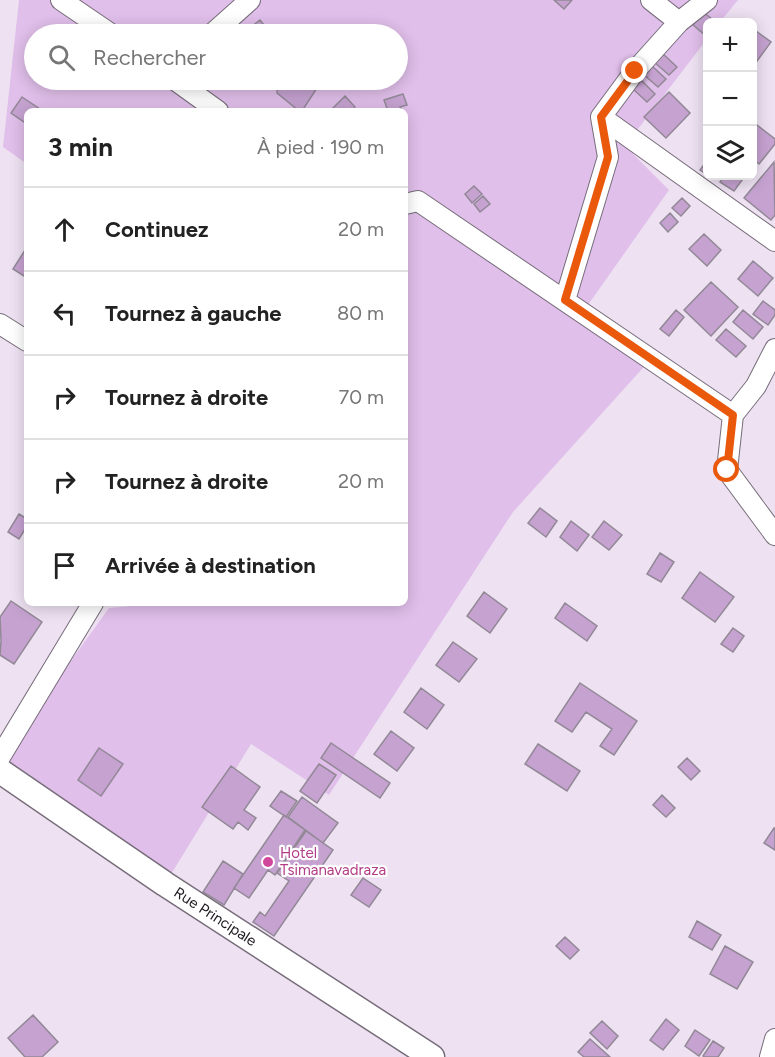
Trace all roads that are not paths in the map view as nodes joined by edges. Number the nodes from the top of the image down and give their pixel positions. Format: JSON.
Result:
{"nodes":[{"id":1,"x":62,"y":0,"type":"edge"},
{"id":2,"x":250,"y":0,"type":"edge"},
{"id":3,"x":651,"y":0,"type":"edge"},
{"id":4,"x":707,"y":0,"type":"edge"},
{"id":5,"x":679,"y":22,"type":"junction"},
{"id":6,"x":97,"y":24,"type":"edge"},
{"id":7,"x":223,"y":24,"type":"edge"},
{"id":8,"x":189,"y":90,"type":"edge"},
{"id":9,"x":214,"y":108,"type":"edge"},
{"id":10,"x":601,"y":117,"type":"junction"},
{"id":11,"x":408,"y":203,"type":"edge"},
{"id":12,"x":775,"y":241,"type":"edge"},
{"id":13,"x":565,"y":300,"type":"junction"},
{"id":14,"x":0,"y":324,"type":"edge"},
{"id":15,"x":24,"y":339,"type":"edge"},
{"id":16,"x":775,"y":349,"type":"edge"},
{"id":17,"x":733,"y":415,"type":"junction"},
{"id":18,"x":775,"y":535,"type":"edge"},
{"id":19,"x":91,"y":606,"type":"edge"},
{"id":20,"x":0,"y":758,"type":"edge"},
{"id":21,"x":0,"y":771,"type":"edge"},
{"id":22,"x":775,"y":1039,"type":"edge"},
{"id":23,"x":432,"y":1057,"type":"edge"},
{"id":24,"x":770,"y":1057,"type":"edge"}],
"edges":[{"from":1,"to":6,"type":"street"},
{"from":2,"to":7,"type":"street"},
{"from":3,"to":5,"type":"street"},
{"from":4,"to":5,"type":"street"},
{"from":5,"to":10,"type":"street"},
{"from":8,"to":9,"type":"street"},
{"from":10,"to":12,"type":"street"},
{"from":10,"to":13,"type":"street"},
{"from":11,"to":13,"type":"street"},
{"from":13,"to":17,"type":"street"},
{"from":14,"to":15,"type":"street"},
{"from":16,"to":17,"type":"street"},
{"from":17,"to":18,"type":"street"},
{"from":19,"to":20,"type":"street"},
{"from":21,"to":23,"type":"main road","name":"Rue Principale"},
{"from":22,"to":24,"type":"street"}]}
